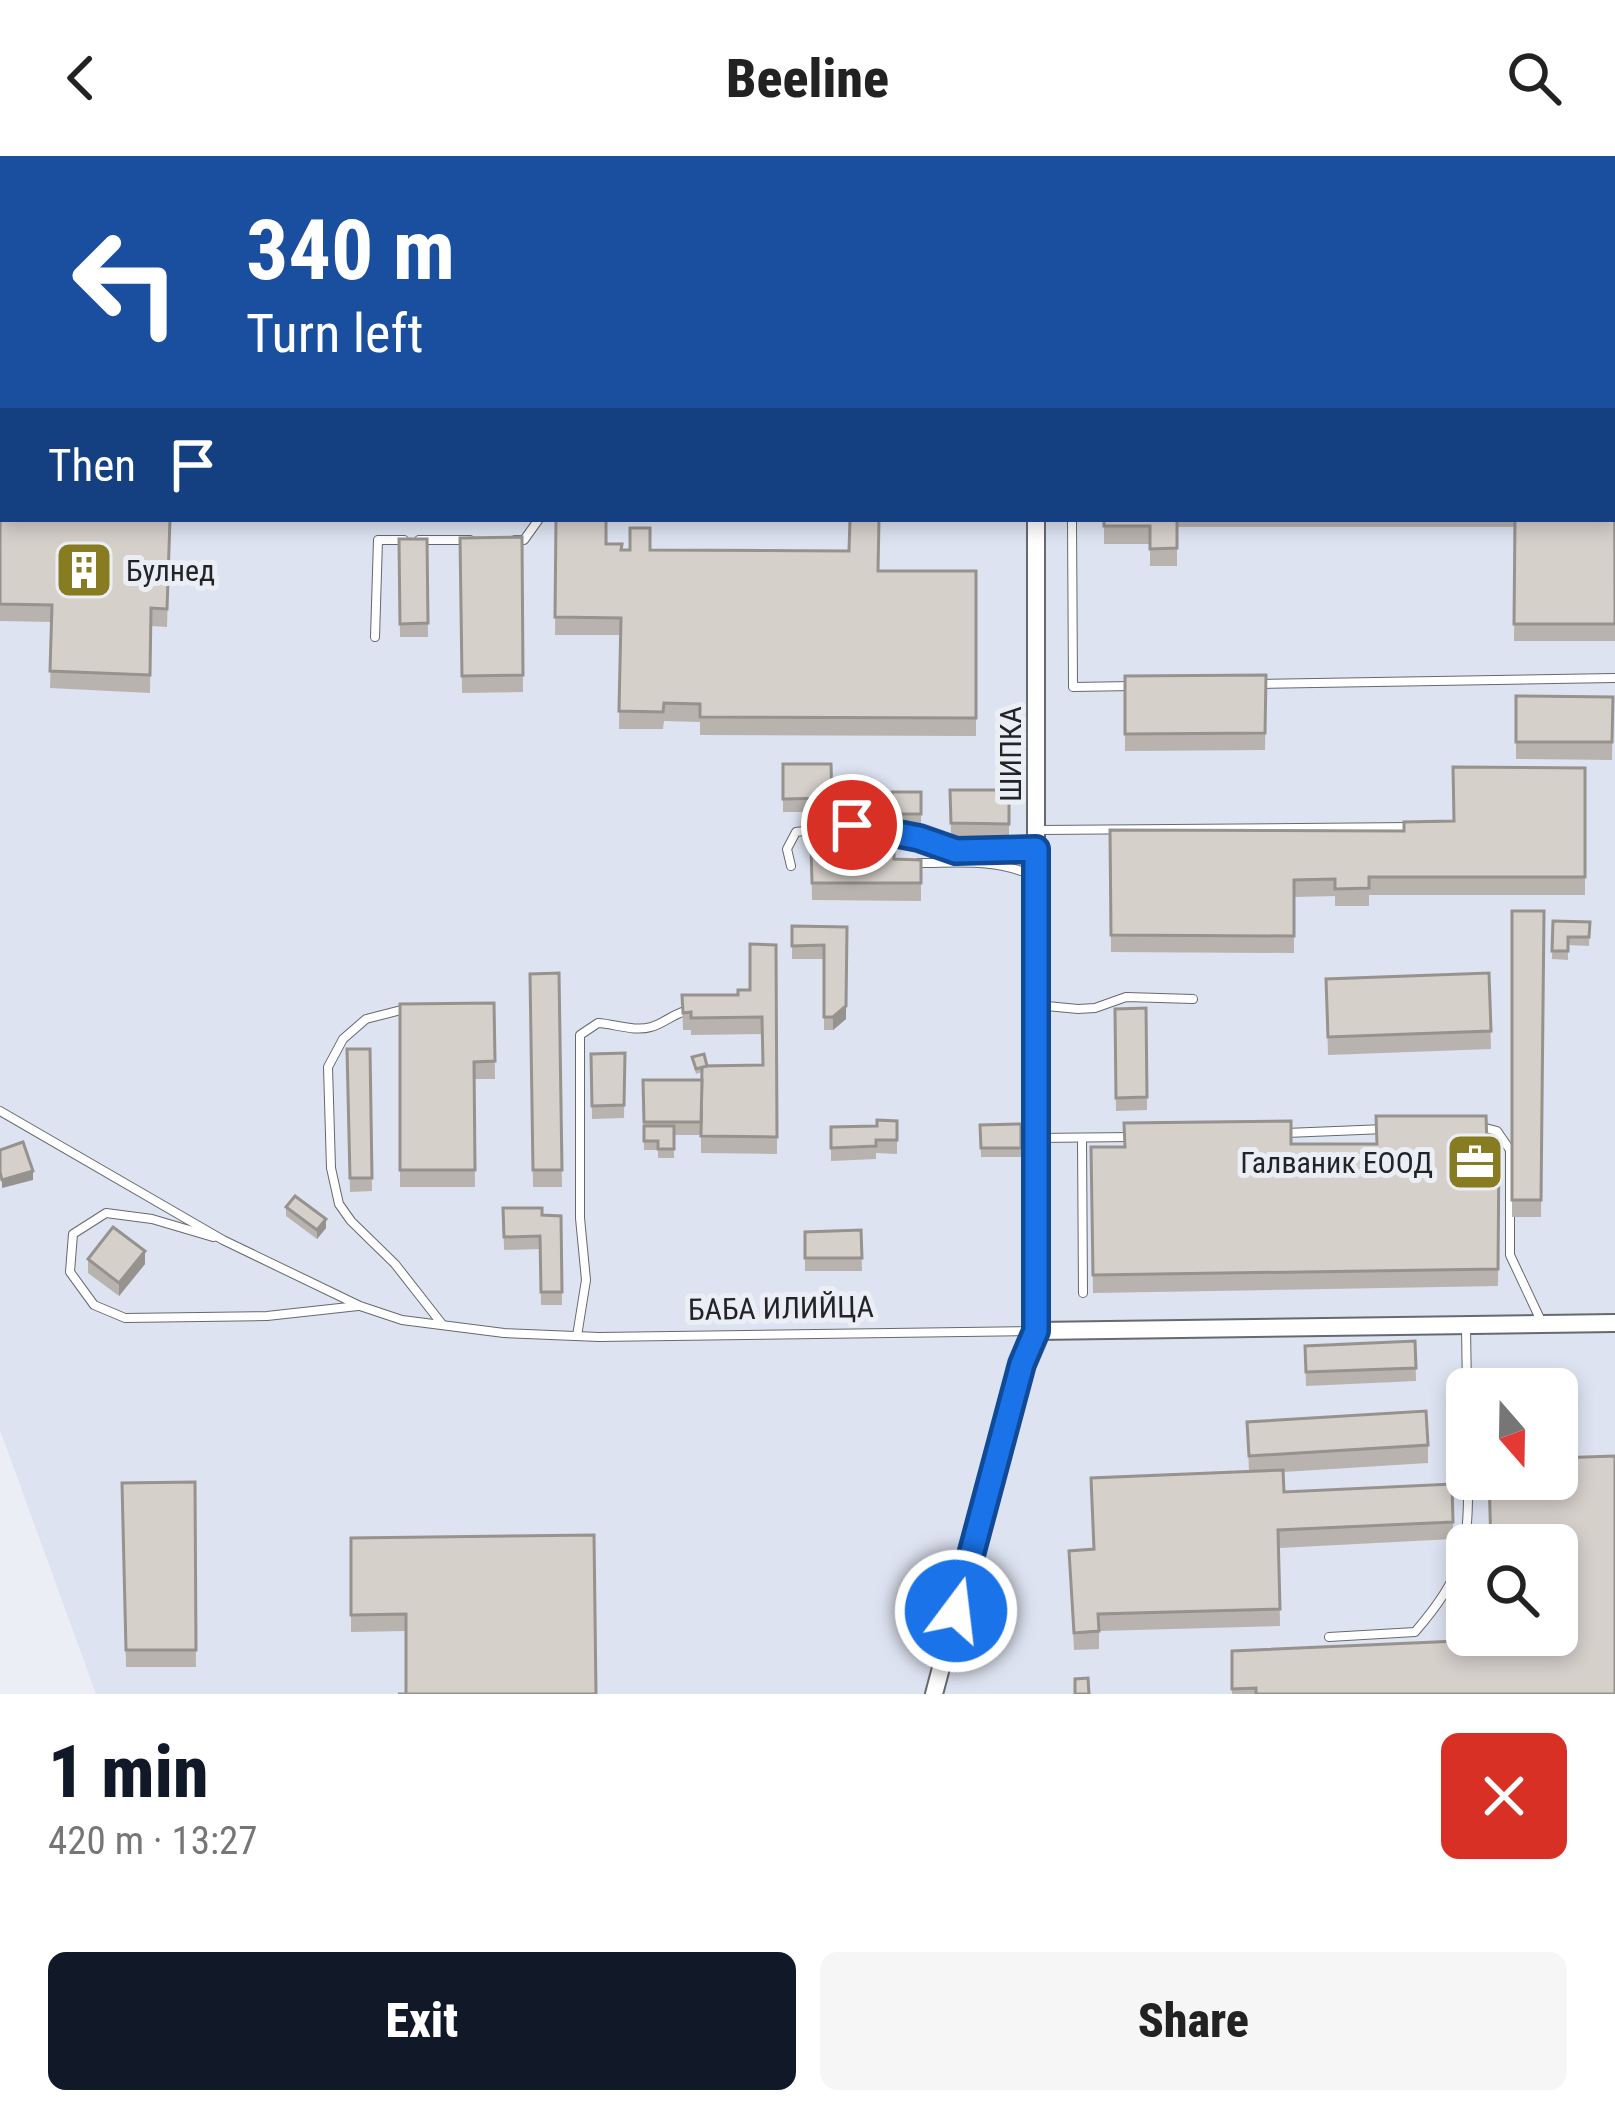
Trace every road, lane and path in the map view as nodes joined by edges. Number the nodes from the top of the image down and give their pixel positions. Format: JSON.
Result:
{"nodes":[{"id":1,"x":537,"y":522,"type":"edge"},
{"id":2,"x":1036,"y":522,"type":"edge"},
{"id":3,"x":1072,"y":522,"type":"edge"},
{"id":4,"x":482,"y":540,"type":"edge"},
{"id":5,"x":503,"y":540,"type":"edge"},
{"id":6,"x":375,"y":637,"type":"dead end"},
{"id":7,"x":1615,"y":678,"type":"edge"},
{"id":8,"x":1238,"y":684,"type":"edge"},
{"id":9,"x":1144,"y":686,"type":"edge"},
{"id":10,"x":1420,"y":827,"type":"edge"},
{"id":11,"x":1037,"y":840,"type":"junction"},
{"id":12,"x":919,"y":863,"type":"edge"},
{"id":13,"x":791,"y":866,"type":"dead end"},
{"id":14,"x":1036,"y":878,"type":"junction"},
{"id":15,"x":1193,"y":999,"type":"dead end"},
{"id":16,"x":1036,"y":1005,"type":"junction"},
{"id":17,"x":418,"y":1009,"type":"edge"},
{"id":18,"x":699,"y":1009,"type":"edge"},
{"id":19,"x":0,"y":1111,"type":"edge"},
{"id":20,"x":1462,"y":1126,"type":"edge"},
{"id":21,"x":1391,"y":1129,"type":"edge"},
{"id":22,"x":1273,"y":1133,"type":"edge"},
{"id":23,"x":1154,"y":1136,"type":"edge"},
{"id":24,"x":1036,"y":1138,"type":"junction"},
{"id":25,"x":1082,"y":1138,"type":"junction"},
{"id":26,"x":223,"y":1240,"type":"junction"},
{"id":27,"x":1083,"y":1293,"type":"dead end"},
{"id":28,"x":359,"y":1306,"type":"junction"},
{"id":29,"x":1615,"y":1323,"type":"edge"},
{"id":30,"x":1543,"y":1324,"type":"junction"},
{"id":31,"x":443,"y":1325,"type":"junction"},
{"id":32,"x":1466,"y":1325,"type":"junction"},
{"id":33,"x":1036,"y":1331,"type":"junction"},
{"id":34,"x":577,"y":1336,"type":"junction"},
{"id":35,"x":1467,"y":1368,"type":"edge"},
{"id":36,"x":1467,"y":1500,"type":"edge"},
{"id":37,"x":1330,"y":1637,"type":"dead end"},
{"id":38,"x":934,"y":1694,"type":"edge"}],
"edges":[{"from":1,"to":5,"type":"lane"},
{"from":2,"to":11,"type":"street","name":"ШИПКА"},
{"from":3,"to":9,"type":"lane"},
{"from":4,"to":6,"type":"lane"},
{"from":7,"to":8,"type":"lane"},
{"from":10,"to":11,"type":"lane"},
{"from":11,"to":13,"type":"lane"},
{"from":11,"to":14,"type":"street","name":"ШИПКА"},
{"from":12,"to":14,"type":"lane"},
{"from":14,"to":16,"type":"street","name":"ШИПКА"},
{"from":15,"to":16,"type":"lane"},
{"from":16,"to":24,"type":"street","name":"ШИПКА"},
{"from":17,"to":31,"type":"lane"},
{"from":18,"to":34,"type":"lane"},
{"from":19,"to":26,"type":"lane","name":"БАБА ИЛИЙЦА"},
{"from":20,"to":30,"type":"lane"},
{"from":21,"to":22,"type":"lane"},
{"from":23,"to":25,"type":"lane"},
{"from":24,"to":25,"type":"lane"},
{"from":24,"to":33,"type":"street","name":"ШИПКА"},
{"from":25,"to":27,"type":"lane"},
{"from":26,"to":28,"type":"lane","name":"БАБА ИЛИЙЦА"},
{"from":26,"to":28,"type":"lane"},
{"from":28,"to":31,"type":"lane","name":"БАБА ИЛИЙЦА"},
{"from":29,"to":30,"type":"street","name":"БАБА ИЛИЙЦА"},
{"from":30,"to":32,"type":"street","name":"БАБА ИЛИЙЦА"},
{"from":31,"to":34,"type":"lane","name":"БАБА ИЛИЙЦА"},
{"from":32,"to":33,"type":"street","name":"БАБА ИЛИЙЦА"},
{"from":32,"to":35,"type":"lane"},
{"from":33,"to":34,"type":"lane","name":"БАБА ИЛИЙЦА"},
{"from":33,"to":38,"type":"street","name":"ШИПКА"},
{"from":36,"to":37,"type":"lane"}]}
